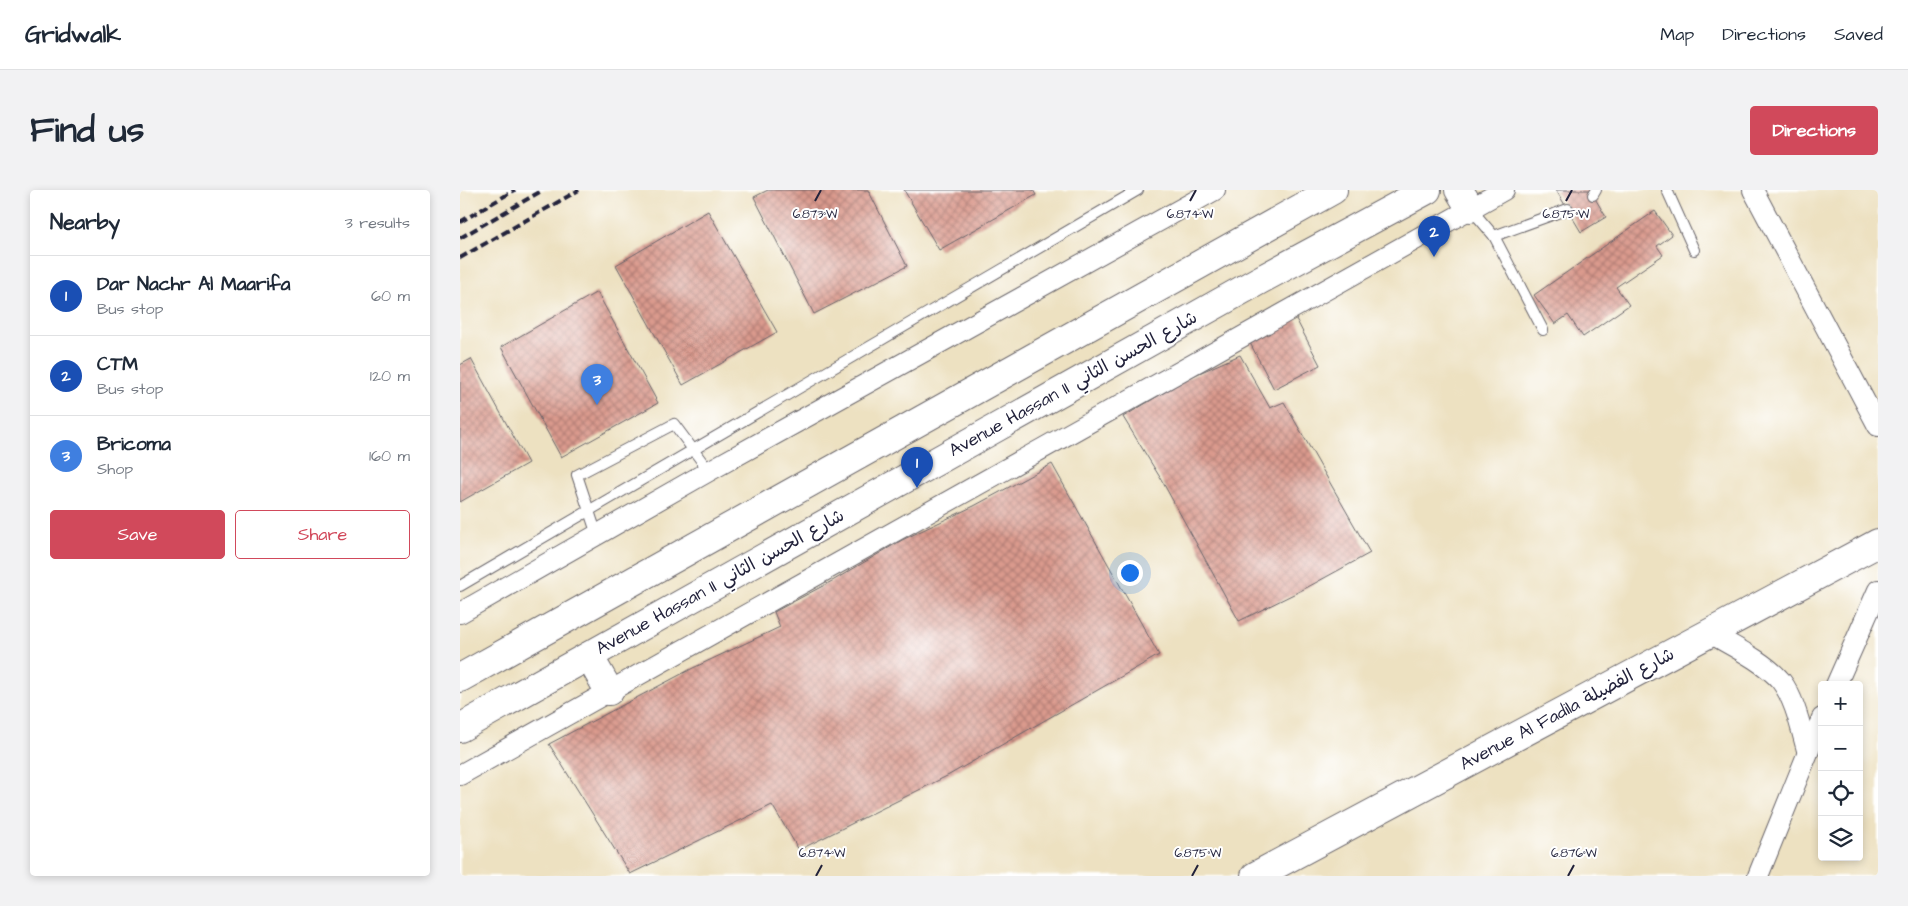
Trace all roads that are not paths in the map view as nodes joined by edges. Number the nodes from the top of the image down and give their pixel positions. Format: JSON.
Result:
{"nodes":[{"id":1,"x":1138,"y":190,"type":"edge"},
{"id":2,"x":1215,"y":190,"type":"edge"},
{"id":3,"x":1333,"y":190,"type":"edge"},
{"id":4,"x":1427,"y":190,"type":"edge"},
{"id":5,"x":1504,"y":190,"type":"edge"},
{"id":6,"x":1666,"y":190,"type":"edge"},
{"id":7,"x":1753,"y":190,"type":"edge"},
{"id":8,"x":1465,"y":199,"type":"edge"},
{"id":9,"x":1568,"y":209,"type":"dead end"},
{"id":10,"x":1494,"y":236,"type":"junction"},
{"id":11,"x":1694,"y":250,"type":"dead end"},
{"id":12,"x":1544,"y":330,"type":"dead end"},
{"id":13,"x":1878,"y":426,"type":"edge"},
{"id":14,"x":693,"y":450,"type":"junction"},
{"id":15,"x":709,"y":471,"type":"junction"},
{"id":16,"x":589,"y":510,"type":"junction"},
{"id":17,"x":597,"y":535,"type":"junction"},
{"id":18,"x":1878,"y":543,"type":"edge"},
{"id":19,"x":460,"y":586,"type":"edge"},
{"id":20,"x":1878,"y":590,"type":"edge"},
{"id":21,"x":460,"y":613,"type":"edge"},
{"id":22,"x":1710,"y":633,"type":"junction"},
{"id":23,"x":589,"y":656,"type":"junction"},
{"id":24,"x":460,"y":678,"type":"edge"},
{"id":25,"x":1838,"y":681,"type":"edge"},
{"id":26,"x":609,"y":691,"type":"junction"},
{"id":27,"x":1818,"y":726,"type":"edge"},
{"id":28,"x":460,"y":728,"type":"edge"},
{"id":29,"x":1807,"y":750,"type":"junction"},
{"id":30,"x":460,"y":774,"type":"edge"},
{"id":31,"x":1255,"y":876,"type":"edge"},
{"id":32,"x":1758,"y":876,"type":"edge"}],
"edges":[{"from":1,"to":14,"type":"lane"},
{"from":2,"to":15,"type":"street"},
{"from":3,"to":24,"type":"main road"},
{"from":4,"to":23,"type":"main road","name":"Avenue Hassan II شارع الحسن الثاني"},
{"from":5,"to":8,"type":"street"},
{"from":6,"to":11,"type":"lane"},
{"from":7,"to":13,"type":"street"},
{"from":8,"to":10,"type":"lane"},
{"from":8,"to":26,"type":"street"},
{"from":9,"to":10,"type":"lane"},
{"from":10,"to":12,"type":"lane"},
{"from":14,"to":15,"type":"lane"},
{"from":14,"to":16,"type":"lane"},
{"from":14,"to":16,"type":"lane"},
{"from":15,"to":17,"type":"street"},
{"from":16,"to":17,"type":"lane"},
{"from":16,"to":19,"type":"lane"},
{"from":17,"to":21,"type":"street"},
{"from":18,"to":22,"type":"main road","name":"Avenue Al Fadila شارع الفضيلة"},
{"from":20,"to":25,"type":"street"},
{"from":22,"to":29,"type":"street"},
{"from":22,"to":31,"type":"main road","name":"Avenue Al Fadila شارع الفضيلة"},
{"from":23,"to":26,"type":"main road"},
{"from":23,"to":28,"type":"main road","name":"Avenue Hassan II شارع الحسن الثاني"},
{"from":26,"to":30,"type":"street"},
{"from":27,"to":29,"type":"street"},
{"from":29,"to":32,"type":"street"}]}
